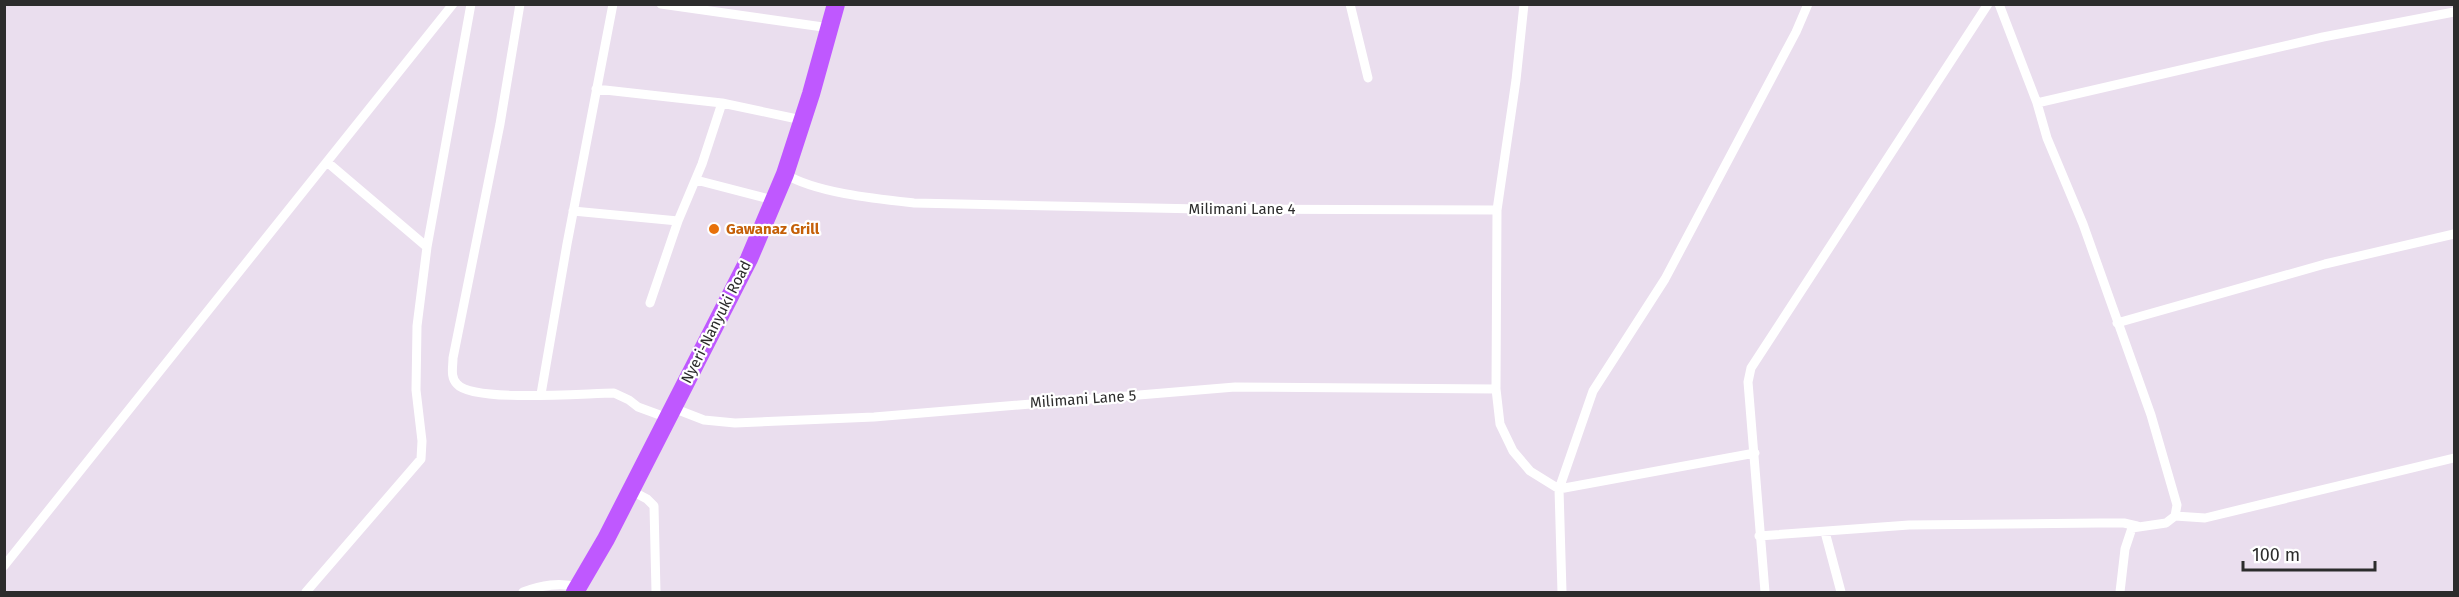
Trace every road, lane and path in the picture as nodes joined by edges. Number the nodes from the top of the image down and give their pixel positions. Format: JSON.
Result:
{"nodes":[{"id":1,"x":453,"y":4,"type":"edge"},
{"id":2,"x":471,"y":4,"type":"edge"},
{"id":3,"x":520,"y":4,"type":"edge"},
{"id":4,"x":613,"y":4,"type":"edge"},
{"id":5,"x":661,"y":4,"type":"edge"},
{"id":6,"x":836,"y":4,"type":"edge"},
{"id":7,"x":1350,"y":4,"type":"edge"},
{"id":8,"x":1524,"y":4,"type":"edge"},
{"id":9,"x":1808,"y":4,"type":"edge"},
{"id":10,"x":1988,"y":4,"type":"edge"},
{"id":11,"x":1999,"y":4,"type":"edge"},
{"id":12,"x":2454,"y":12,"type":"edge"},
{"id":13,"x":830,"y":28,"type":"junction"},
{"id":14,"x":1368,"y":78,"type":"dead end"},
{"id":15,"x":596,"y":89,"type":"junction"},
{"id":16,"x":722,"y":103,"type":"junction"},
{"id":17,"x":2037,"y":103,"type":"junction"},
{"id":18,"x":802,"y":120,"type":"junction"},
{"id":19,"x":327,"y":162,"type":"junction"},
{"id":20,"x":784,"y":174,"type":"junction"},
{"id":21,"x":696,"y":180,"type":"junction"},
{"id":22,"x":773,"y":200,"type":"junction"},
{"id":23,"x":1497,"y":210,"type":"junction"},
{"id":24,"x":573,"y":211,"type":"junction"},
{"id":25,"x":678,"y":221,"type":"junction"},
{"id":26,"x":2454,"y":234,"type":"edge"},
{"id":27,"x":427,"y":247,"type":"junction"},
{"id":28,"x":650,"y":303,"type":"dead end"},
{"id":29,"x":2117,"y":323,"type":"junction"},
{"id":30,"x":1496,"y":389,"type":"junction"},
{"id":31,"x":541,"y":394,"type":"junction"},
{"id":32,"x":670,"y":413,"type":"junction"},
{"id":33,"x":1755,"y":453,"type":"junction"},
{"id":34,"x":2454,"y":458,"type":"edge"},
{"id":35,"x":1559,"y":489,"type":"junction"},
{"id":36,"x":630,"y":490,"type":"junction"},
{"id":37,"x":2175,"y":516,"type":"junction"},
{"id":38,"x":2137,"y":526,"type":"junction"},
{"id":39,"x":1825,"y":532,"type":"junction"},
{"id":40,"x":1759,"y":536,"type":"junction"},
{"id":41,"x":4,"y":566,"type":"edge"},
{"id":42,"x":577,"y":590,"type":"edge"},
{"id":43,"x":306,"y":592,"type":"edge"},
{"id":44,"x":523,"y":592,"type":"edge"},
{"id":45,"x":656,"y":592,"type":"edge"},
{"id":46,"x":1562,"y":592,"type":"edge"},
{"id":47,"x":1765,"y":592,"type":"edge"},
{"id":48,"x":1841,"y":592,"type":"edge"},
{"id":49,"x":2120,"y":592,"type":"edge"}],
"edges":[{"from":1,"to":19,"type":"street"},
{"from":2,"to":27,"type":"street"},
{"from":3,"to":31,"type":"street","name":"Milimani Lane 5"},
{"from":4,"to":15,"type":"street"},
{"from":5,"to":13,"type":"street"},
{"from":6,"to":13,"type":"highway","name":"Nyeri-Nanyuki Road"},
{"from":7,"to":14,"type":"street"},
{"from":8,"to":23,"type":"street"},
{"from":9,"to":35,"type":"street"},
{"from":10,"to":33,"type":"street"},
{"from":11,"to":17,"type":"street"},
{"from":12,"to":17,"type":"street"},
{"from":13,"to":18,"type":"highway","name":"Nyeri-Nanyuki Road"},
{"from":15,"to":16,"type":"street"},
{"from":15,"to":24,"type":"street"},
{"from":16,"to":18,"type":"street"},
{"from":16,"to":21,"type":"street"},
{"from":17,"to":29,"type":"street"},
{"from":18,"to":20,"type":"highway","name":"Nyeri-Nanyuki Road"},
{"from":19,"to":27,"type":"street"},
{"from":19,"to":41,"type":"street"},
{"from":20,"to":22,"type":"highway","name":"Nyeri-Nanyuki Road"},
{"from":20,"to":23,"type":"street","name":"Milimani Lane 4"},
{"from":21,"to":22,"type":"street"},
{"from":21,"to":25,"type":"street"},
{"from":22,"to":32,"type":"highway","name":"Nyeri-Nanyuki Road"},
{"from":23,"to":30,"type":"street"},
{"from":24,"to":25,"type":"street"},
{"from":24,"to":31,"type":"street"},
{"from":25,"to":28,"type":"street"},
{"from":26,"to":29,"type":"street"},
{"from":27,"to":43,"type":"street"},
{"from":29,"to":37,"type":"street"},
{"from":30,"to":32,"type":"street","name":"Milimani Lane 5"},
{"from":30,"to":35,"type":"street"},
{"from":31,"to":32,"type":"street","name":"Milimani Lane 5"},
{"from":32,"to":36,"type":"highway","name":"Nyeri-Nanyuki Road"},
{"from":33,"to":35,"type":"street"},
{"from":33,"to":40,"type":"street"},
{"from":34,"to":37,"type":"street"},
{"from":35,"to":46,"type":"street"},
{"from":36,"to":42,"type":"highway","name":"Nyeri-Nanyuki Road"},
{"from":36,"to":45,"type":"street"},
{"from":37,"to":38,"type":"street"},
{"from":38,"to":39,"type":"street"},
{"from":38,"to":49,"type":"street"},
{"from":39,"to":40,"type":"street"},
{"from":39,"to":48,"type":"street"},
{"from":40,"to":47,"type":"street"},
{"from":42,"to":44,"type":"street"}]}
